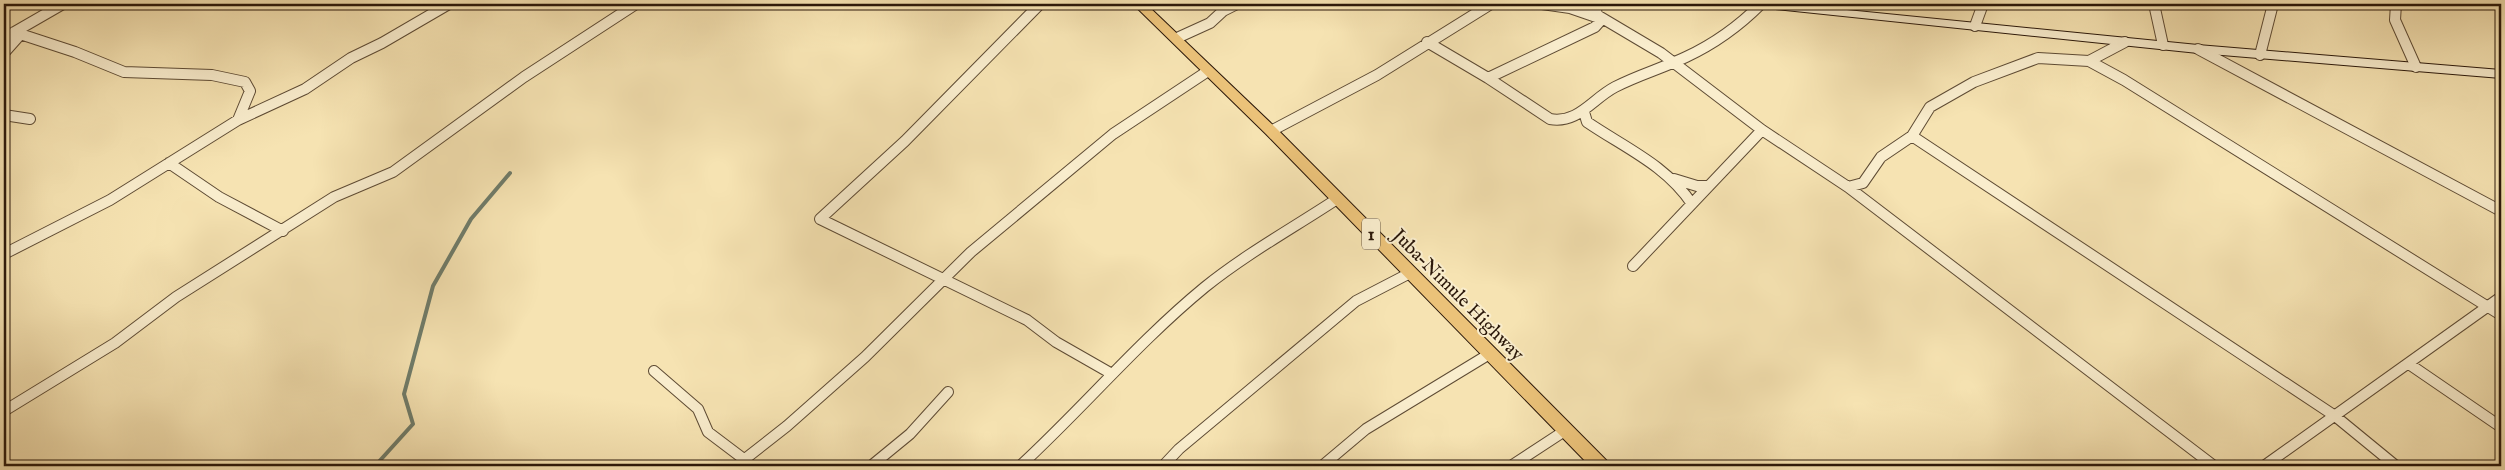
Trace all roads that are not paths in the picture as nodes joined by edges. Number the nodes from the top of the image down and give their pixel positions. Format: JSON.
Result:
{"nodes":[{"id":1,"x":63,"y":4,"type":"edge"},
{"id":2,"x":449,"y":4,"type":"edge"},
{"id":3,"x":636,"y":4,"type":"edge"},
{"id":4,"x":1040,"y":4,"type":"edge"},
{"id":5,"x":1139,"y":4,"type":"edge"},
{"id":6,"x":1237,"y":4,"type":"edge"},
{"id":7,"x":1490,"y":4,"type":"edge"},
{"id":8,"x":1542,"y":4,"type":"edge"},
{"id":9,"x":1595,"y":4,"type":"edge"},
{"id":10,"x":1756,"y":4,"type":"edge"},
{"id":11,"x":1761,"y":4,"type":"edge"},
{"id":12,"x":2154,"y":4,"type":"edge"},
{"id":13,"x":2273,"y":4,"type":"edge"},
{"id":14,"x":2396,"y":4,"type":"edge"},
{"id":15,"x":1781,"y":5,"type":"edge"},
{"id":16,"x":1980,"y":5,"type":"edge"},
{"id":17,"x":1602,"y":19,"type":"junction"},
{"id":18,"x":1975,"y":26,"type":"junction"},
{"id":19,"x":16,"y":34,"type":"junction"},
{"id":20,"x":4,"y":38,"type":"edge"},
{"id":21,"x":1178,"y":38,"type":"junction"},
{"id":22,"x":1427,"y":42,"type":"junction"},
{"id":23,"x":2125,"y":42,"type":"junction"},
{"id":24,"x":2163,"y":45,"type":"junction"},
{"id":25,"x":2198,"y":49,"type":"junction"},
{"id":26,"x":4,"y":53,"type":"edge"},
{"id":27,"x":2260,"y":55,"type":"junction"},
{"id":28,"x":2089,"y":61,"type":"junction"},
{"id":29,"x":1672,"y":64,"type":"junction"},
{"id":30,"x":2416,"y":67,"type":"junction"},
{"id":31,"x":1208,"y":71,"type":"junction"},
{"id":32,"x":2501,"y":74,"type":"edge"},
{"id":33,"x":1488,"y":78,"type":"junction"},
{"id":34,"x":1584,"y":112,"type":"junction"},
{"id":35,"x":4,"y":115,"type":"edge"},
{"id":36,"x":30,"y":119,"type":"dead end"},
{"id":37,"x":238,"y":120,"type":"junction"},
{"id":38,"x":1562,"y":121,"type":"junction"},
{"id":39,"x":1598,"y":130,"type":"junction"},
{"id":40,"x":1762,"y":130,"type":"junction"},
{"id":41,"x":1271,"y":131,"type":"junction"},
{"id":42,"x":1912,"y":136,"type":"junction"},
{"id":43,"x":169,"y":163,"type":"junction"},
{"id":44,"x":1670,"y":178,"type":"junction"},
{"id":45,"x":1709,"y":186,"type":"junction"},
{"id":46,"x":1848,"y":187,"type":"junction"},
{"id":47,"x":1337,"y":198,"type":"junction"},
{"id":48,"x":1692,"y":204,"type":"junction"},
{"id":49,"x":2501,"y":211,"type":"edge"},
{"id":50,"x":283,"y":231,"type":"junction"},
{"id":51,"x":4,"y":254,"type":"edge"},
{"id":52,"x":1633,"y":266,"type":"dead end"},
{"id":53,"x":1410,"y":272,"type":"junction"},
{"id":54,"x":943,"y":280,"type":"junction"},
{"id":55,"x":2501,"y":297,"type":"edge"},
{"id":56,"x":2489,"y":307,"type":"junction"},
{"id":57,"x":2501,"y":315,"type":"edge"},
{"id":58,"x":1491,"y":353,"type":"junction"},
{"id":59,"x":2409,"y":364,"type":"junction"},
{"id":60,"x":654,"y":371,"type":"dead end"},
{"id":61,"x":1112,"y":374,"type":"junction"},
{"id":62,"x":948,"y":392,"type":"dead end"},
{"id":63,"x":4,"y":412,"type":"edge"},
{"id":64,"x":2335,"y":416,"type":"junction"},
{"id":65,"x":2501,"y":427,"type":"edge"},
{"id":66,"x":1566,"y":430,"type":"junction"},
{"id":67,"x":745,"y":464,"type":"edge"},
{"id":68,"x":871,"y":466,"type":"edge"},
{"id":69,"x":1020,"y":466,"type":"edge"},
{"id":70,"x":1163,"y":466,"type":"edge"},
{"id":71,"x":1322,"y":466,"type":"edge"},
{"id":72,"x":1511,"y":466,"type":"edge"},
{"id":73,"x":1601,"y":466,"type":"edge"},
{"id":74,"x":2214,"y":466,"type":"edge"},
{"id":75,"x":2264,"y":466,"type":"edge"},
{"id":76,"x":2396,"y":466,"type":"edge"}],
"edges":[{"from":1,"to":19,"type":"street"},
{"from":2,"to":37,"type":"street"},
{"from":3,"to":50,"type":"street"},
{"from":4,"to":54,"type":"street"},
{"from":5,"to":21,"type":"main road","name":"Juba–Nimule Highway","number":"1"},
{"from":6,"to":21,"type":"street"},
{"from":7,"to":22,"type":"street"},
{"from":8,"to":17,"type":"street"},
{"from":9,"to":17,"type":"street"},
{"from":10,"to":11,"type":"main road"},
{"from":11,"to":15,"type":"main road"},
{"from":11,"to":29,"type":"street"},
{"from":12,"to":24,"type":"street"},
{"from":13,"to":27,"type":"street"},
{"from":14,"to":30,"type":"street"},
{"from":15,"to":18,"type":"main road"},
{"from":16,"to":18,"type":"street"},
{"from":17,"to":29,"type":"street"},
{"from":17,"to":33,"type":"street"},
{"from":18,"to":23,"type":"main road"},
{"from":19,"to":20,"type":"street"},
{"from":19,"to":26,"type":"street"},
{"from":19,"to":37,"type":"street"},
{"from":21,"to":31,"type":"main road","name":"Juba–Nimule Highway","number":"1"},
{"from":22,"to":33,"type":"street"},
{"from":22,"to":41,"type":"street"},
{"from":23,"to":24,"type":"main road"},
{"from":23,"to":28,"type":"street"},
{"from":24,"to":25,"type":"main road"},
{"from":25,"to":27,"type":"main road"},
{"from":25,"to":49,"type":"street"},
{"from":27,"to":30,"type":"main road"},
{"from":28,"to":42,"type":"street"},
{"from":28,"to":56,"type":"street"},
{"from":29,"to":34,"type":"street"},
{"from":29,"to":40,"type":"street"},
{"from":30,"to":32,"type":"main road"},
{"from":31,"to":41,"type":"main road","name":"Juba–Nimule Highway","number":"1"},
{"from":31,"to":54,"type":"street"},
{"from":33,"to":38,"type":"street"},
{"from":34,"to":38,"type":"street"},
{"from":34,"to":39,"type":"street"},
{"from":35,"to":36,"type":"street"},
{"from":37,"to":43,"type":"street"},
{"from":38,"to":39,"type":"street"},
{"from":39,"to":44,"type":"street"},
{"from":40,"to":45,"type":"street"},
{"from":40,"to":46,"type":"street"},
{"from":41,"to":47,"type":"main road","name":"Juba–Nimule Highway","number":"1"},
{"from":42,"to":46,"type":"street"},
{"from":42,"to":64,"type":"street"},
{"from":43,"to":50,"type":"street"},
{"from":43,"to":51,"type":"street"},
{"from":44,"to":45,"type":"street"},
{"from":44,"to":48,"type":"street"},
{"from":45,"to":48,"type":"street"},
{"from":46,"to":74,"type":"street"},
{"from":47,"to":53,"type":"main road","name":"Juba–Nimule Highway","number":"1"},
{"from":47,"to":61,"type":"street"},
{"from":48,"to":52,"type":"street"},
{"from":50,"to":63,"type":"street"},
{"from":53,"to":58,"type":"main road","name":"Juba–Nimule Highway","number":"1"},
{"from":53,"to":70,"type":"street"},
{"from":54,"to":61,"type":"street"},
{"from":54,"to":67,"type":"street"},
{"from":55,"to":56,"type":"street"},
{"from":56,"to":57,"type":"street"},
{"from":56,"to":59,"type":"street"},
{"from":58,"to":66,"type":"main road","name":"Juba–Nimule Highway","number":"1"},
{"from":58,"to":71,"type":"street"},
{"from":59,"to":64,"type":"street"},
{"from":59,"to":65,"type":"street"},
{"from":60,"to":67,"type":"street"},
{"from":61,"to":69,"type":"street"},
{"from":62,"to":68,"type":"street"},
{"from":64,"to":75,"type":"street"},
{"from":64,"to":76,"type":"street"},
{"from":66,"to":72,"type":"street"},
{"from":66,"to":73,"type":"main road","name":"Juba–Nimule Highway","number":"1"}]}
